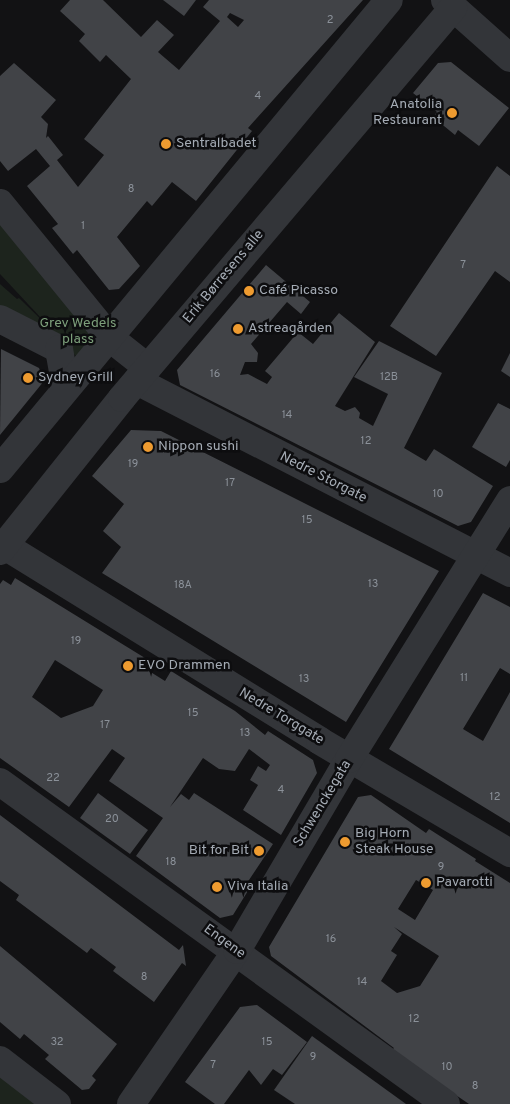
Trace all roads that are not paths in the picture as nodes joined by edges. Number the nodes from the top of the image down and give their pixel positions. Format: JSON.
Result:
{"nodes":[{"id":1,"x":390,"y":0,"type":"edge"},
{"id":2,"x":449,"y":4,"type":"edge"},
{"id":3,"x":510,"y":58,"type":"edge"},
{"id":4,"x":0,"y":203,"type":"edge"},
{"id":5,"x":0,"y":319,"type":"edge"},
{"id":6,"x":110,"y":338,"type":"junction"},
{"id":7,"x":143,"y":375,"type":"junction"},
{"id":8,"x":66,"y":388,"type":"junction"},
{"id":9,"x":0,"y":469,"type":"edge"},
{"id":10,"x":510,"y":500,"type":"edge"},
{"id":11,"x":1,"y":547,"type":"edge"},
{"id":12,"x":476,"y":556,"type":"junction"},
{"id":13,"x":510,"y":573,"type":"edge"},
{"id":14,"x":349,"y":759,"type":"junction"},
{"id":15,"x":0,"y":782,"type":"edge"},
{"id":16,"x":510,"y":854,"type":"edge"},
{"id":17,"x":237,"y":950,"type":"junction"},
{"id":18,"x":0,"y":1060,"type":"edge"},
{"id":19,"x":57,"y":1104,"type":"edge"},
{"id":20,"x":131,"y":1104,"type":"edge"},
{"id":21,"x":446,"y":1104,"type":"edge"}],
"edges":[{"from":1,"to":6,"type":"street"},
{"from":2,"to":3,"type":"street"},
{"from":2,"to":7,"type":"street","name":"Erik Børresens alle"},
{"from":4,"to":6,"type":"street","name":"Nedre Storgate"},
{"from":5,"to":8,"type":"street"},
{"from":6,"to":7,"type":"street","name":"Nedre Storgate"},
{"from":6,"to":8,"type":"street"},
{"from":7,"to":11,"type":"street","name":"Erik Børresens alle"},
{"from":7,"to":12,"type":"street","name":"Nedre Storgate"},
{"from":8,"to":9,"type":"street"},
{"from":10,"to":12,"type":"street","name":"Schwenckegata"},
{"from":11,"to":14,"type":"street","name":"Nedre Torggate"},
{"from":12,"to":13,"type":"street","name":"Nedre Storgate"},
{"from":12,"to":14,"type":"street","name":"Schwenckegata"},
{"from":14,"to":16,"type":"street","name":"Nedre Torggate"},
{"from":14,"to":17,"type":"street","name":"Schwenckegata"},
{"from":15,"to":17,"type":"street","name":"Engene"},
{"from":17,"to":20,"type":"street","name":"Schwenckegata"},
{"from":17,"to":21,"type":"street","name":"Engene"},
{"from":18,"to":19,"type":"street"}]}
